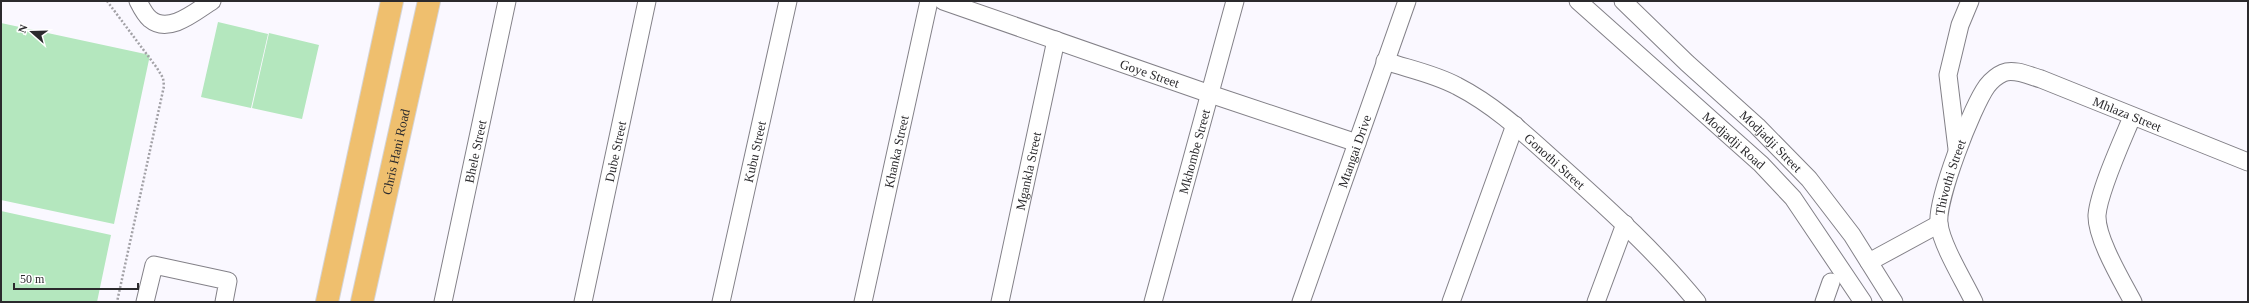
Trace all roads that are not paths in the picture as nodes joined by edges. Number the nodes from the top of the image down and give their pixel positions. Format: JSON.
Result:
{"nodes":[{"id":1,"x":138,"y":1,"type":"edge"},
{"id":2,"x":212,"y":1,"type":"edge"},
{"id":3,"x":392,"y":1,"type":"edge"},
{"id":4,"x":429,"y":1,"type":"edge"},
{"id":5,"x":507,"y":1,"type":"edge"},
{"id":6,"x":647,"y":1,"type":"edge"},
{"id":7,"x":788,"y":1,"type":"edge"},
{"id":8,"x":929,"y":1,"type":"edge"},
{"id":9,"x":943,"y":1,"type":"edge"},
{"id":10,"x":1235,"y":1,"type":"edge"},
{"id":11,"x":1407,"y":1,"type":"edge"},
{"id":12,"x":1578,"y":1,"type":"edge"},
{"id":13,"x":1623,"y":1,"type":"edge"},
{"id":14,"x":1970,"y":1,"type":"edge"},
{"id":15,"x":1056,"y":40,"type":"junction"},
{"id":16,"x":1385,"y":61,"type":"junction"},
{"id":17,"x":1999,"y":75,"type":"joint"},
{"id":18,"x":1210,"y":94,"type":"junction"},
{"id":19,"x":2132,"y":116,"type":"junction"},
{"id":20,"x":1514,"y":125,"type":"junction"},
{"id":21,"x":1357,"y":143,"type":"junction"},
{"id":22,"x":1958,"y":150,"type":"junction"},
{"id":23,"x":2248,"y":162,"type":"edge"},
{"id":24,"x":1625,"y":224,"type":"junction"},
{"id":25,"x":1939,"y":224,"type":"junction"},
{"id":26,"x":1869,"y":262,"type":"junction"},
{"id":27,"x":1832,"y":282,"type":"dead end"},
{"id":28,"x":145,"y":302,"type":"edge"},
{"id":29,"x":224,"y":302,"type":"edge"},
{"id":30,"x":327,"y":302,"type":"edge"},
{"id":31,"x":362,"y":302,"type":"edge"},
{"id":32,"x":443,"y":302,"type":"edge"},
{"id":33,"x":583,"y":302,"type":"edge"},
{"id":34,"x":721,"y":302,"type":"edge"},
{"id":35,"x":863,"y":302,"type":"edge"},
{"id":36,"x":1000,"y":302,"type":"edge"},
{"id":37,"x":1153,"y":302,"type":"edge"},
{"id":38,"x":1301,"y":302,"type":"edge"},
{"id":39,"x":1452,"y":302,"type":"edge"},
{"id":40,"x":1596,"y":302,"type":"edge"},
{"id":41,"x":1697,"y":302,"type":"edge"},
{"id":42,"x":1824,"y":302,"type":"edge"},
{"id":43,"x":1863,"y":302,"type":"edge"},
{"id":44,"x":1894,"y":302,"type":"edge"},
{"id":45,"x":1973,"y":302,"type":"edge"},
{"id":46,"x":2133,"y":302,"type":"edge"}],
"edges":[{"from":1,"to":2,"type":"street"},
{"from":3,"to":30,"type":"main road"},
{"from":4,"to":31,"type":"main road","name":"Chris Hani Road"},
{"from":5,"to":32,"type":"street","name":"Bhele Street"},
{"from":6,"to":33,"type":"street","name":"Dube Street"},
{"from":7,"to":34,"type":"street","name":"Kubu Street"},
{"from":8,"to":35,"type":"street","name":"Khanka Street"},
{"from":9,"to":15,"type":"street","name":"Goye Street"},
{"from":10,"to":18,"type":"street","name":"Mkhombe Street"},
{"from":11,"to":16,"type":"street","name":"Mtangai Drive"},
{"from":12,"to":43,"type":"street","name":"Modjadji Road"},
{"from":13,"to":26,"type":"street","name":"Modjadji Street"},
{"from":14,"to":22,"type":"street"},
{"from":15,"to":18,"type":"street","name":"Goye Street"},
{"from":15,"to":36,"type":"street","name":"Mgankla Street"},
{"from":16,"to":20,"type":"street","name":"Gonothi Street"},
{"from":16,"to":21,"type":"street","name":"Mtangai Drive"},
{"from":17,"to":19,"type":"street","name":"Mhlaza Street"},
{"from":17,"to":22,"type":"street","name":"Thivothi Street"},
{"from":18,"to":21,"type":"street","name":"Goye Street"},
{"from":18,"to":37,"type":"street","name":"Mkhombe Street"},
{"from":19,"to":23,"type":"street","name":"Mhlaza Street"},
{"from":19,"to":46,"type":"street"},
{"from":20,"to":24,"type":"street","name":"Gonothi Street"},
{"from":20,"to":39,"type":"street"},
{"from":21,"to":38,"type":"street","name":"Mtangai Drive"},
{"from":22,"to":25,"type":"street","name":"Thivothi Street"},
{"from":24,"to":40,"type":"street"},
{"from":24,"to":41,"type":"street","name":"Gonothi Street"},
{"from":25,"to":26,"type":"street"},
{"from":25,"to":45,"type":"street","name":"Thivothi Street"},
{"from":26,"to":44,"type":"street","name":"Modjadji Street"},
{"from":27,"to":42,"type":"street"},
{"from":28,"to":29,"type":"street"}]}
